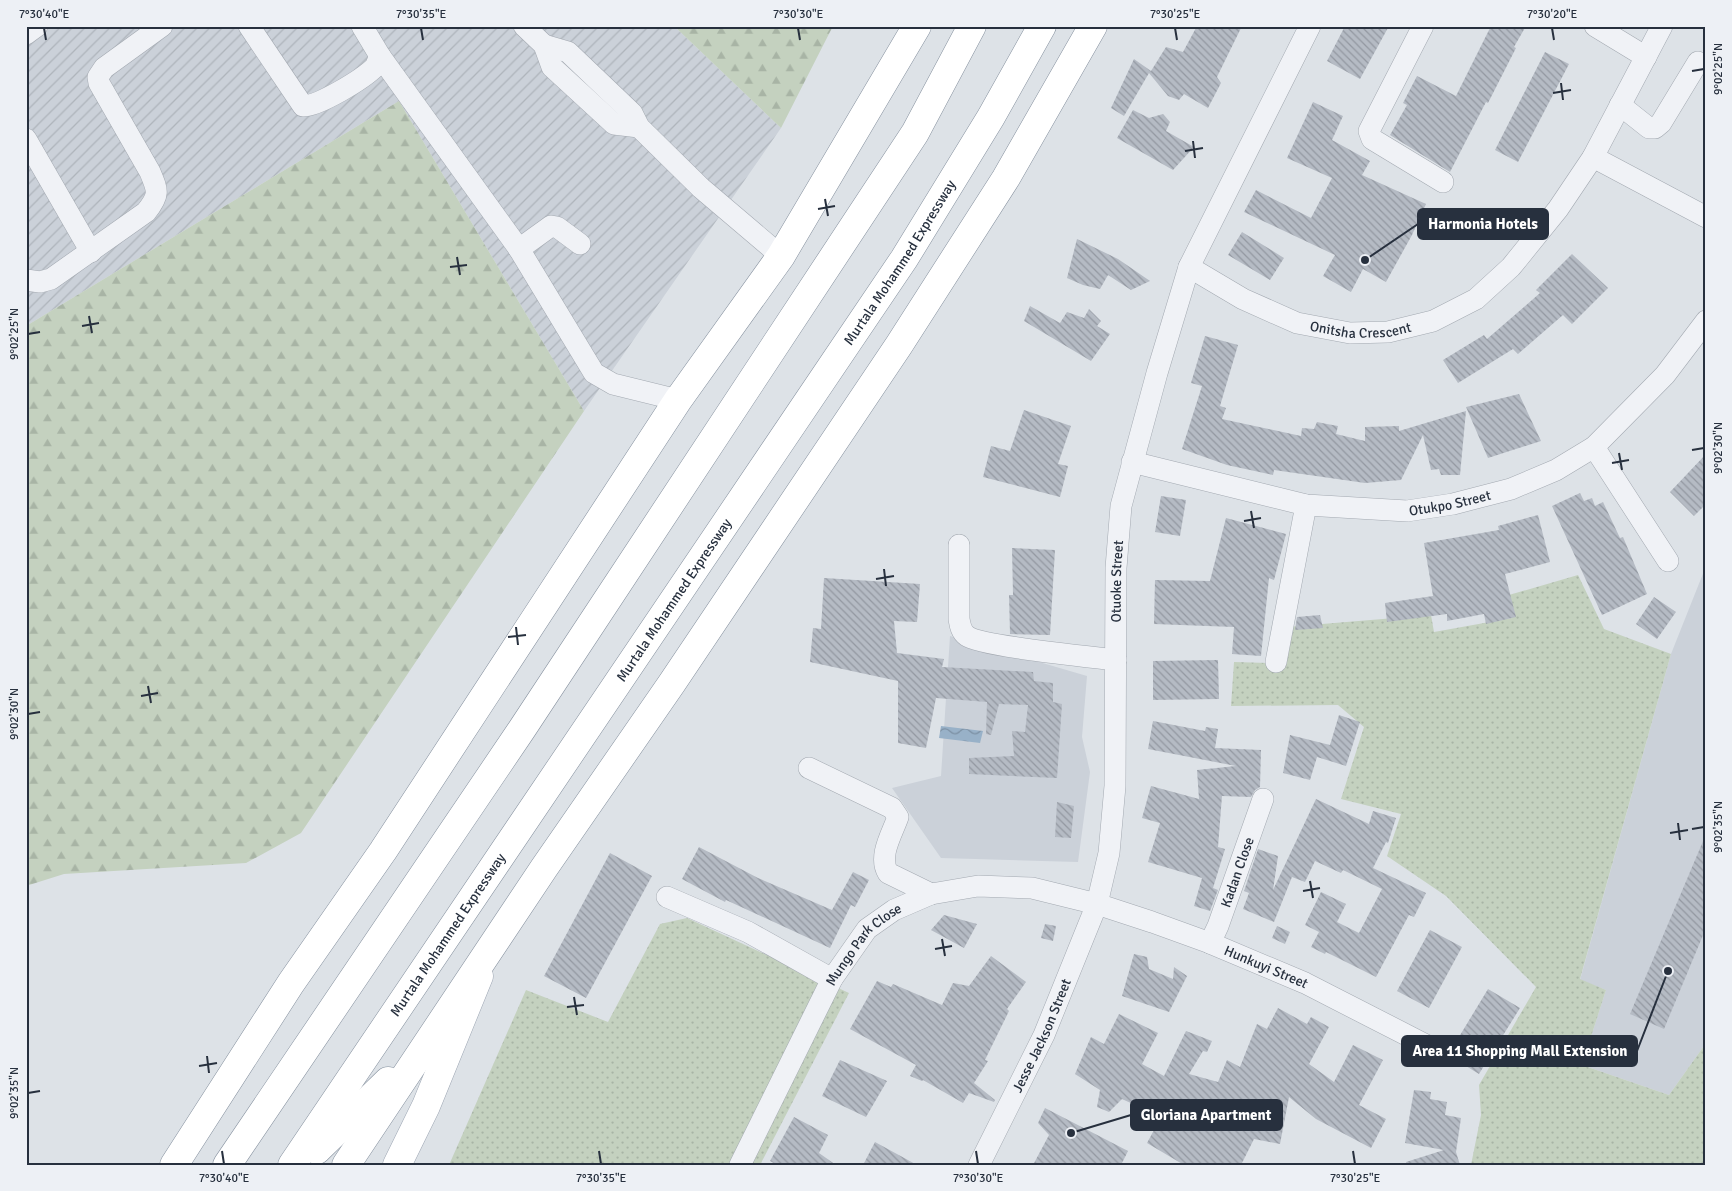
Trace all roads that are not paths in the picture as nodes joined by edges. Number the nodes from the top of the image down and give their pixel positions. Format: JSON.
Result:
{"nodes":[{"id":1,"x":37,"y":26,"type":"edge"},
{"id":2,"x":162,"y":26,"type":"edge"},
{"id":3,"x":250,"y":26,"type":"edge"},
{"id":4,"x":362,"y":26,"type":"edge"},
{"id":5,"x":524,"y":26,"type":"edge"},
{"id":6,"x":917,"y":26,"type":"edge"},
{"id":7,"x":972,"y":26,"type":"edge"},
{"id":8,"x":1042,"y":26,"type":"edge"},
{"id":9,"x":1093,"y":26,"type":"edge"},
{"id":10,"x":1310,"y":26,"type":"edge"},
{"id":11,"x":1423,"y":26,"type":"edge"},
{"id":12,"x":1596,"y":26,"type":"edge"},
{"id":13,"x":1662,"y":26,"type":"edge"},
{"id":14,"x":26,"y":34,"type":"edge"},
{"id":15,"x":380,"y":56,"type":"junction"},
{"id":16,"x":1646,"y":57,"type":"junction"},
{"id":17,"x":1698,"y":62,"type":"dead end"},
{"id":18,"x":1620,"y":105,"type":"junction"},
{"id":19,"x":26,"y":139,"type":"edge"},
{"id":20,"x":1593,"y":157,"type":"junction"},
{"id":21,"x":1444,"y":182,"type":"dead end"},
{"id":22,"x":1706,"y":217,"type":"edge"},
{"id":23,"x":580,"y":244,"type":"dead end"},
{"id":24,"x":519,"y":250,"type":"junction"},
{"id":25,"x":91,"y":252,"type":"junction"},
{"id":26,"x":780,"y":256,"type":"junction"},
{"id":27,"x":1189,"y":267,"type":"junction"},
{"id":28,"x":26,"y":280,"type":"edge"},
{"id":29,"x":1706,"y":321,"type":"edge"},
{"id":30,"x":678,"y":400,"type":"junction"},
{"id":31,"x":1594,"y":447,"type":"junction"},
{"id":32,"x":1132,"y":462,"type":"junction"},
{"id":33,"x":1306,"y":505,"type":"junction"},
{"id":34,"x":959,"y":545,"type":"dead end"},
{"id":35,"x":1668,"y":561,"type":"dead end"},
{"id":36,"x":1116,"y":660,"type":"junction"},
{"id":37,"x":1276,"y":662,"type":"dead end"},
{"id":38,"x":809,"y":768,"type":"dead end"},
{"id":39,"x":1263,"y":799,"type":"dead end"},
{"id":40,"x":931,"y":894,"type":"junction"},
{"id":41,"x":667,"y":897,"type":"dead end"},
{"id":42,"x":1097,"y":904,"type":"junction"},
{"id":43,"x":1210,"y":943,"type":"junction"},
{"id":44,"x":488,"y":954,"type":"junction"},
{"id":45,"x":832,"y":979,"type":"junction"},
{"id":46,"x":429,"y":1042,"type":"junction"},
{"id":47,"x":1428,"y":1046,"type":"dead end"},
{"id":48,"x":174,"y":1165,"type":"edge"},
{"id":49,"x":227,"y":1165,"type":"edge"},
{"id":50,"x":292,"y":1165,"type":"edge"},
{"id":51,"x":301,"y":1165,"type":"edge"},
{"id":52,"x":346,"y":1165,"type":"edge"},
{"id":53,"x":397,"y":1165,"type":"edge"},
{"id":54,"x":740,"y":1165,"type":"edge"},
{"id":55,"x":979,"y":1165,"type":"edge"}],
"edges":[{"from":1,"to":14,"type":"street"},
{"from":2,"to":25,"type":"street"},
{"from":3,"to":15,"type":"street"},
{"from":4,"to":15,"type":"street"},
{"from":5,"to":26,"type":"street"},
{"from":6,"to":26,"type":"main road"},
{"from":7,"to":49,"type":"main road"},
{"from":8,"to":50,"type":"main road","name":"Murtala Mohammed Expressway"},
{"from":9,"to":44,"type":"main road"},
{"from":10,"to":27,"type":"street"},
{"from":11,"to":21,"type":"street"},
{"from":12,"to":16,"type":"street"},
{"from":13,"to":16,"type":"street","name":"Onitsha Crescent"},
{"from":15,"to":24,"type":"street"},
{"from":16,"to":18,"type":"street","name":"Onitsha Crescent"},
{"from":17,"to":18,"type":"street"},
{"from":18,"to":20,"type":"street","name":"Onitsha Crescent"},
{"from":19,"to":25,"type":"street"},
{"from":20,"to":22,"type":"street"},
{"from":20,"to":27,"type":"street","name":"Onitsha Crescent"},
{"from":23,"to":24,"type":"street"},
{"from":24,"to":30,"type":"street"},
{"from":25,"to":28,"type":"street"},
{"from":26,"to":30,"type":"main road"},
{"from":27,"to":32,"type":"street","name":"Otuoke Street"},
{"from":29,"to":31,"type":"street","name":"Otukpo Street"},
{"from":30,"to":48,"type":"main road"},
{"from":31,"to":33,"type":"street","name":"Otukpo Street"},
{"from":31,"to":35,"type":"street"},
{"from":32,"to":33,"type":"street","name":"Otukpo Street"},
{"from":32,"to":36,"type":"street","name":"Otuoke Street"},
{"from":33,"to":37,"type":"street"},
{"from":34,"to":36,"type":"street"},
{"from":36,"to":42,"type":"street","name":"Otuoke Street"},
{"from":38,"to":40,"type":"street"},
{"from":39,"to":43,"type":"street","name":"Kadan Close"},
{"from":40,"to":42,"type":"street","name":"Mungo Park Close"},
{"from":40,"to":45,"type":"street","name":"Mungo Park Close"},
{"from":41,"to":45,"type":"street"},
{"from":42,"to":43,"type":"street","name":"Hunkuyi Street"},
{"from":42,"to":55,"type":"street","name":"Jesse Jackson Street"},
{"from":43,"to":47,"type":"street","name":"Hunkuyi Street"},
{"from":44,"to":46,"type":"main road"},
{"from":44,"to":53,"type":"main road"},
{"from":45,"to":54,"type":"street","name":"Mungo Park Close"},
{"from":46,"to":51,"type":"main road"},
{"from":46,"to":52,"type":"main road"}]}
